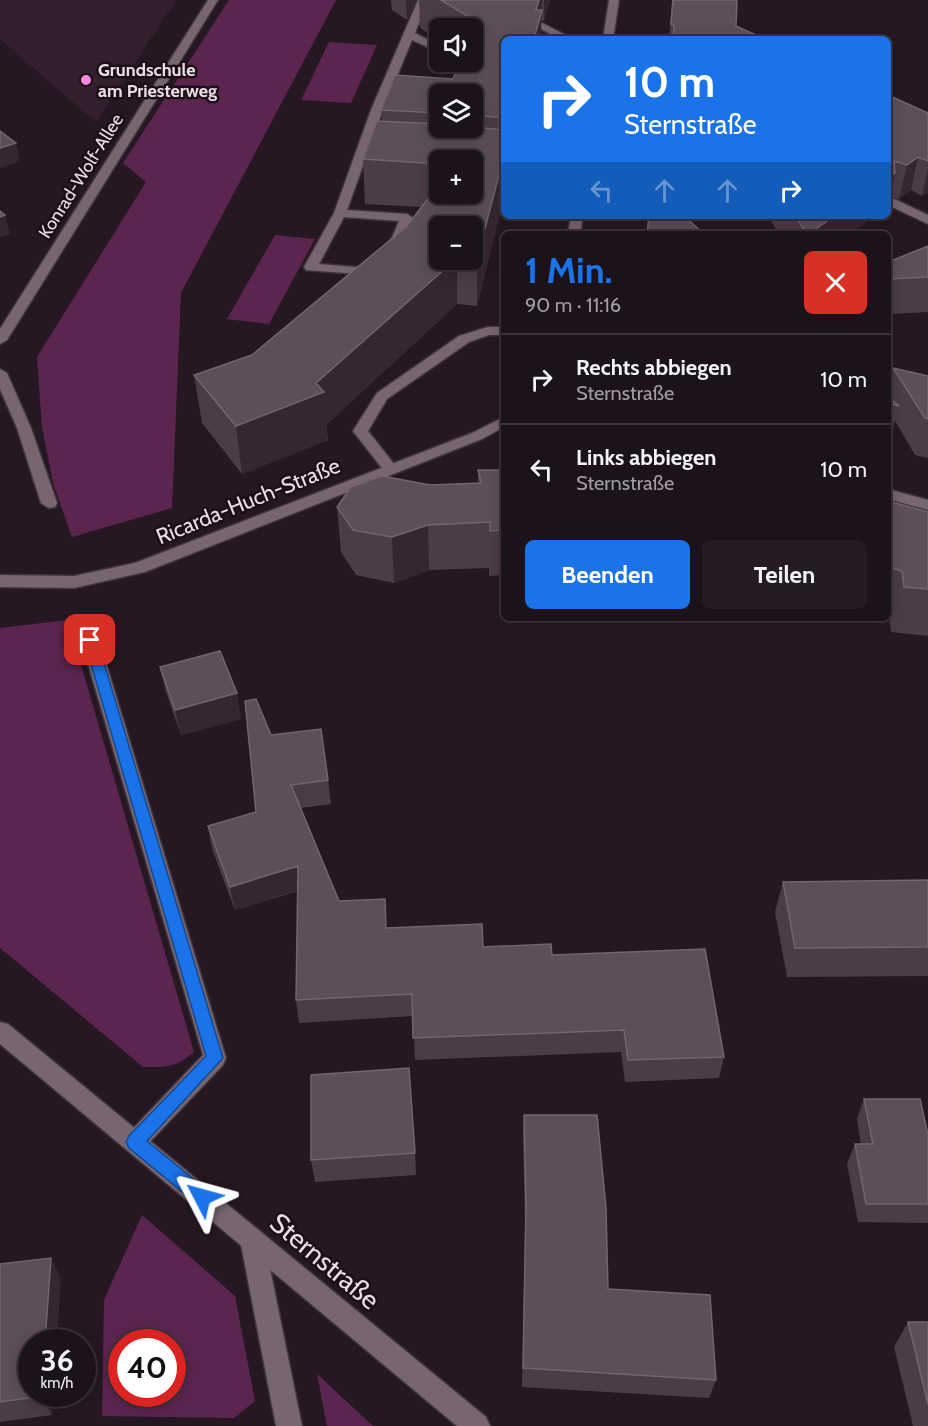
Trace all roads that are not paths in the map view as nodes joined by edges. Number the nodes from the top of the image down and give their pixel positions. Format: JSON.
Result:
{"nodes":[{"id":1,"x":213,"y":0,"type":"edge"},
{"id":2,"x":423,"y":0,"type":"edge"},
{"id":3,"x":490,"y":0,"type":"edge"},
{"id":4,"x":614,"y":0,"type":"edge"},
{"id":5,"x":409,"y":34,"type":"junction"},
{"id":6,"x":562,"y":36,"type":"edge"},
{"id":7,"x":608,"y":36,"type":"edge"},
{"id":8,"x":429,"y":44,"type":"edge"},
{"id":9,"x":891,"y":202,"type":"edge"},
{"id":10,"x":340,"y":213,"type":"junction"},
{"id":11,"x":928,"y":220,"type":"edge"},
{"id":12,"x":383,"y":273,"type":"junction"},
{"id":13,"x":365,"y":288,"type":"edge"},
{"id":14,"x":501,"y":331,"type":"edge"},
{"id":15,"x":0,"y":340,"type":"edge"},
{"id":16,"x":0,"y":374,"type":"edge"},
{"id":17,"x":501,"y":423,"type":"edge"},
{"id":18,"x":390,"y":469,"type":"junction"},
{"id":19,"x":891,"y":495,"type":"edge"},
{"id":20,"x":49,"y":503,"type":"dead end"},
{"id":21,"x":928,"y":505,"type":"edge"},
{"id":22,"x":0,"y":581,"type":"edge"},
{"id":23,"x":90,"y":640,"type":"dead end"},
{"id":24,"x":0,"y":1031,"type":"edge"},
{"id":25,"x":135,"y":1142,"type":"junction"},
{"id":26,"x":252,"y":1239,"type":"junction"},
{"id":27,"x":289,"y":1426,"type":"edge"},
{"id":28,"x":477,"y":1426,"type":"edge"}],
"edges":[{"from":1,"to":15,"type":"street","name":"Konrad-Wolf-Allee"},
{"from":2,"to":5,"type":"street"},
{"from":3,"to":6,"type":"street"},
{"from":4,"to":7,"type":"street"},
{"from":5,"to":8,"type":"street"},
{"from":5,"to":10,"type":"street"},
{"from":9,"to":11,"type":"street"},
{"from":10,"to":12,"type":"street"},
{"from":10,"to":12,"type":"street"},
{"from":12,"to":13,"type":"street"},
{"from":14,"to":18,"type":"street"},
{"from":16,"to":20,"type":"street"},
{"from":17,"to":18,"type":"street","name":"Ricarda-Huch-Straße"},
{"from":18,"to":22,"type":"street","name":"Ricarda-Huch-Straße"},
{"from":19,"to":21,"type":"street"},
{"from":23,"to":25,"type":"street"},
{"from":24,"to":25,"type":"street","name":"Sternstraße"},
{"from":25,"to":26,"type":"street","name":"Sternstraße"},
{"from":26,"to":27,"type":"street"},
{"from":26,"to":28,"type":"street","name":"Sternstraße"}]}
